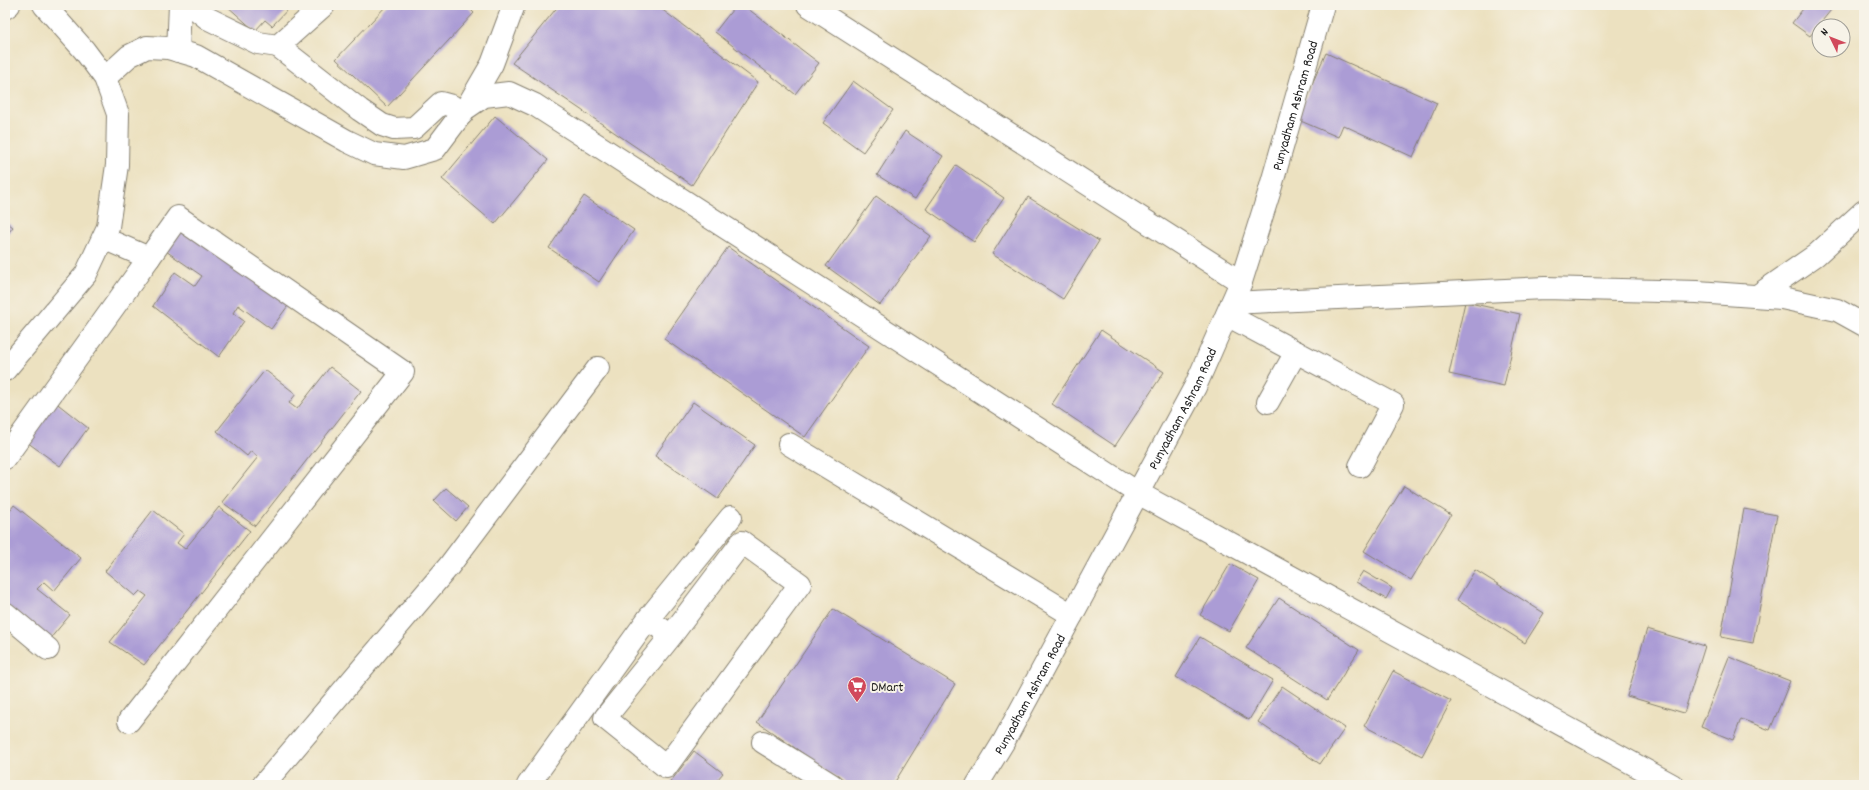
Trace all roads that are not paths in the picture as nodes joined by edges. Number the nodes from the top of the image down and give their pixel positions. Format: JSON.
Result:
{"nodes":[{"id":1,"x":9,"y":5,"type":"edge"},
{"id":2,"x":44,"y":5,"type":"edge"},
{"id":3,"x":180,"y":5,"type":"edge"},
{"id":4,"x":191,"y":5,"type":"edge"},
{"id":5,"x":324,"y":5,"type":"edge"},
{"id":6,"x":514,"y":5,"type":"edge"},
{"id":7,"x":808,"y":5,"type":"edge"},
{"id":8,"x":1323,"y":5,"type":"edge"},
{"id":9,"x":5,"y":8,"type":"edge"},
{"id":10,"x":278,"y":46,"type":"junction"},
{"id":11,"x":178,"y":51,"type":"junction"},
{"id":12,"x":105,"y":78,"type":"junction"},
{"id":13,"x":464,"y":111,"type":"junction"},
{"id":14,"x":1864,"y":211,"type":"edge"},
{"id":15,"x":103,"y":238,"type":"junction"},
{"id":16,"x":149,"y":258,"type":"junction"},
{"id":17,"x":1241,"y":282,"type":"junction"},
{"id":18,"x":1757,"y":296,"type":"junction"},
{"id":19,"x":1229,"y":309,"type":"junction"},
{"id":20,"x":1864,"y":325,"type":"edge"},
{"id":21,"x":1296,"y":352,"type":"junction"},
{"id":22,"x":598,"y":368,"type":"dead end"},
{"id":23,"x":5,"y":370,"type":"edge"},
{"id":24,"x":1268,"y":402,"type":"dead end"},
{"id":25,"x":789,"y":444,"type":"dead end"},
{"id":26,"x":5,"y":458,"type":"edge"},
{"id":27,"x":1360,"y":466,"type":"dead end"},
{"id":28,"x":1138,"y":493,"type":"junction"},
{"id":29,"x":731,"y":517,"type":"dead end"},
{"id":30,"x":5,"y":613,"type":"edge"},
{"id":31,"x":1072,"y":615,"type":"junction"},
{"id":32,"x":648,"y":619,"type":"junction"},
{"id":33,"x":671,"y":636,"type":"junction"},
{"id":34,"x":48,"y":649,"type":"dead end"},
{"id":35,"x":129,"y":721,"type":"dead end"},
{"id":36,"x":763,"y":742,"type":"dead end"},
{"id":37,"x":263,"y":785,"type":"edge"},
{"id":38,"x":528,"y":785,"type":"edge"},
{"id":39,"x":832,"y":785,"type":"edge"},
{"id":40,"x":977,"y":785,"type":"edge"},
{"id":41,"x":1672,"y":785,"type":"edge"}],
"edges":[{"from":1,"to":9,"type":"street"},
{"from":2,"to":12,"type":"street"},
{"from":3,"to":11,"type":"street"},
{"from":4,"to":10,"type":"street"},
{"from":5,"to":10,"type":"street"},
{"from":6,"to":13,"type":"street"},
{"from":7,"to":17,"type":"street"},
{"from":8,"to":17,"type":"street","name":"Punyadham Ashram Road"},
{"from":10,"to":13,"type":"street"},
{"from":11,"to":12,"type":"street"},
{"from":11,"to":13,"type":"street"},
{"from":12,"to":15,"type":"street"},
{"from":13,"to":28,"type":"street"},
{"from":14,"to":18,"type":"street"},
{"from":15,"to":16,"type":"street"},
{"from":15,"to":23,"type":"street"},
{"from":16,"to":26,"type":"street"},
{"from":16,"to":35,"type":"street"},
{"from":17,"to":19,"type":"street","name":"Punyadham Ashram Road"},
{"from":18,"to":19,"type":"street"},
{"from":18,"to":20,"type":"street"},
{"from":19,"to":21,"type":"street"},
{"from":19,"to":28,"type":"street","name":"Punyadham Ashram Road"},
{"from":21,"to":24,"type":"street"},
{"from":21,"to":27,"type":"street"},
{"from":22,"to":37,"type":"street"},
{"from":25,"to":31,"type":"street"},
{"from":28,"to":31,"type":"street","name":"Punyadham Ashram Road"},
{"from":28,"to":41,"type":"street"},
{"from":29,"to":32,"type":"street"},
{"from":30,"to":34,"type":"street"},
{"from":31,"to":40,"type":"street","name":"Punyadham Ashram Road"},
{"from":32,"to":33,"type":"street"},
{"from":32,"to":38,"type":"street"},
{"from":33,"to":33,"type":"street"},
{"from":36,"to":39,"type":"street"}]}
